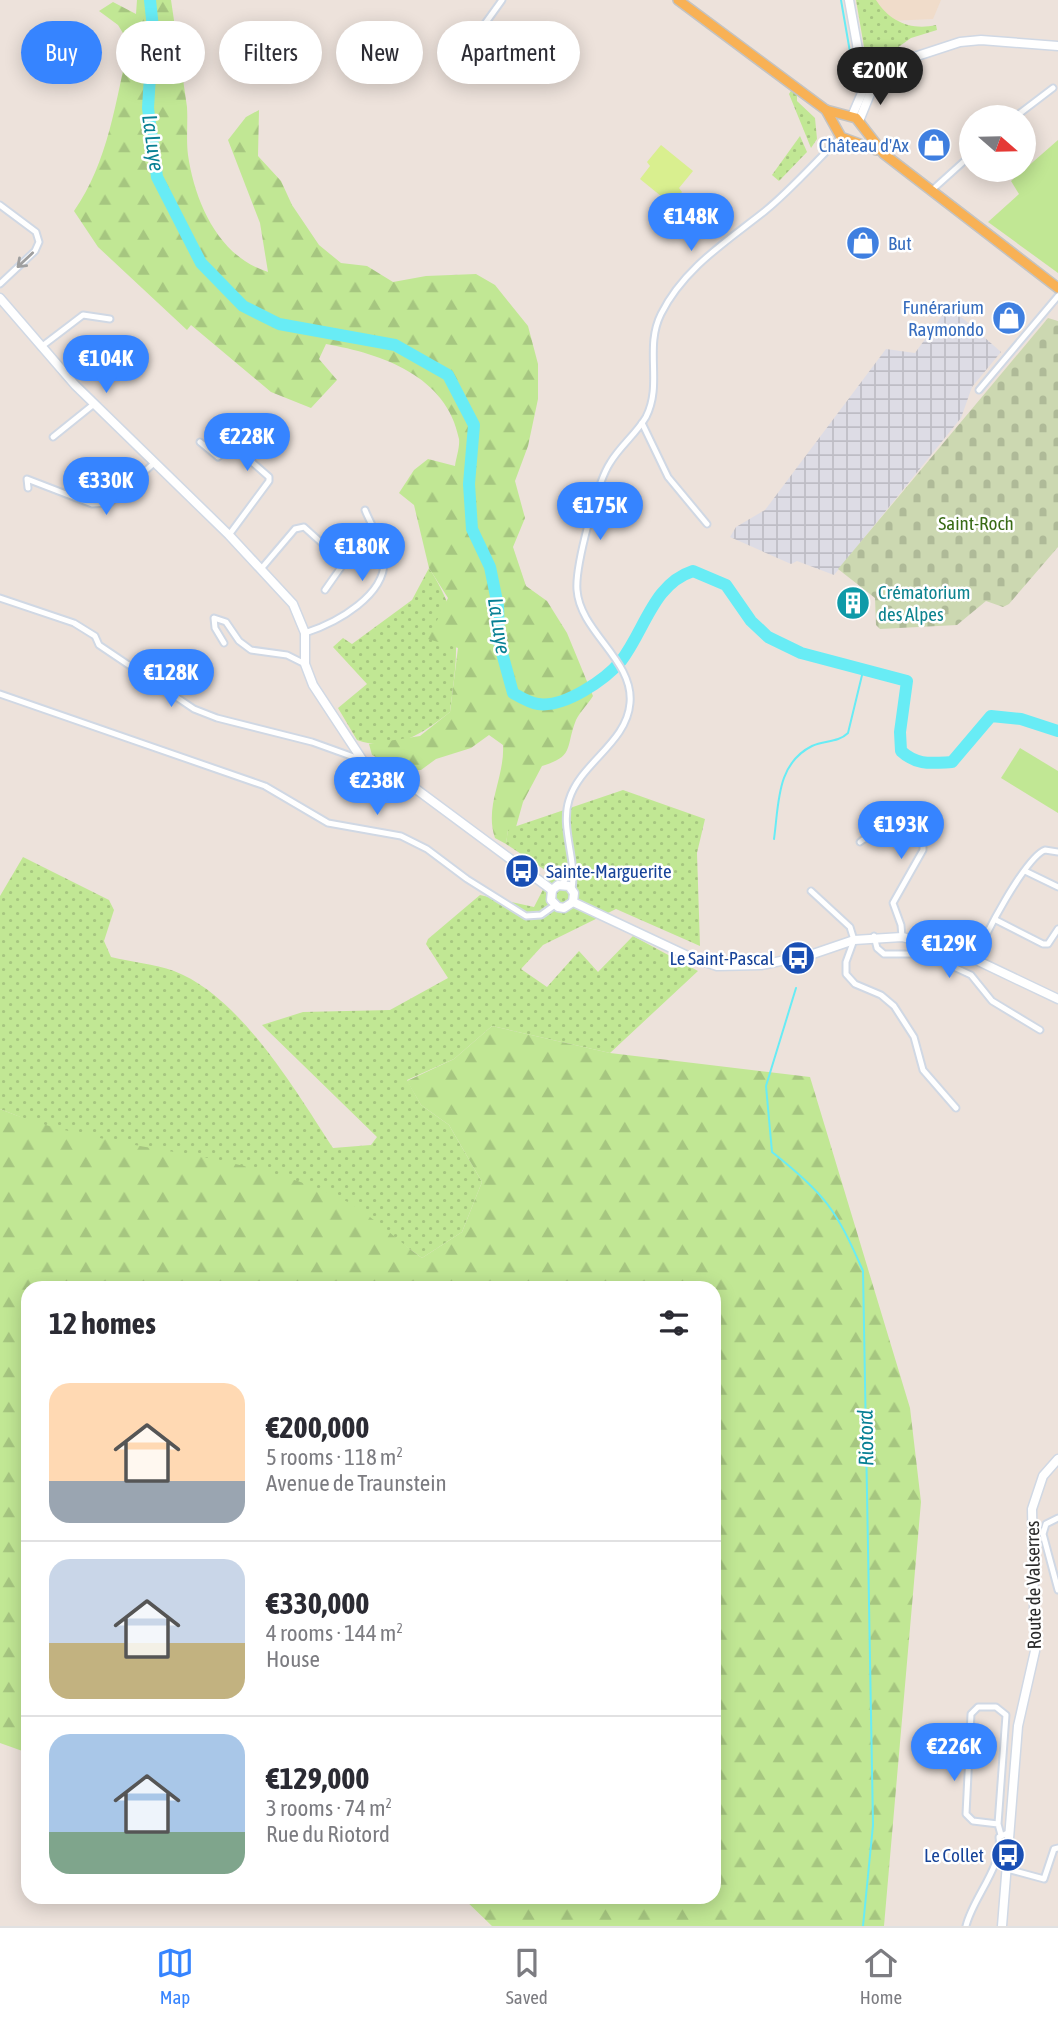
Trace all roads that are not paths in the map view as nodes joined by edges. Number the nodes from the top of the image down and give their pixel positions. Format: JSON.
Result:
{"nodes":[{"id":1,"x":502,"y":0,"type":"edge"},
{"id":2,"x":678,"y":0,"type":"edge"},
{"id":3,"x":849,"y":0,"type":"edge"},
{"id":4,"x":487,"y":21,"type":"edge"},
{"id":5,"x":1058,"y":46,"type":"edge"},
{"id":6,"x":905,"y":60,"type":"junction"},
{"id":7,"x":868,"y":69,"type":"junction"},
{"id":8,"x":863,"y":82,"type":"junction"},
{"id":9,"x":876,"y":82,"type":"junction"},
{"id":10,"x":1053,"y":89,"type":"dead end"},
{"id":11,"x":1031,"y":105,"type":"edge"},
{"id":12,"x":826,"y":110,"type":"junction"},
{"id":13,"x":854,"y":120,"type":"junction"},
{"id":14,"x":836,"y":127,"type":"junction"},
{"id":15,"x":841,"y":137,"type":"junction"},
{"id":16,"x":852,"y":139,"type":"junction"},
{"id":17,"x":884,"y":154,"type":"junction"},
{"id":18,"x":959,"y":166,"type":"edge"},
{"id":19,"x":931,"y":191,"type":"junction"},
{"id":20,"x":0,"y":205,"type":"edge"},
{"id":21,"x":0,"y":284,"type":"edge"},
{"id":22,"x":1058,"y":288,"type":"edge"},
{"id":23,"x":1058,"y":296,"type":"edge"},
{"id":24,"x":0,"y":298,"type":"edge"},
{"id":25,"x":110,"y":319,"type":"dead end"},
{"id":26,"x":40,"y":347,"type":"junction"},
{"id":27,"x":978,"y":390,"type":"dead end"},
{"id":28,"x":94,"y":404,"type":"junction"},
{"id":29,"x":642,"y":423,"type":"junction"},
{"id":30,"x":53,"y":437,"type":"dead end"},
{"id":31,"x":200,"y":442,"type":"dead end"},
{"id":32,"x":153,"y":464,"type":"junction"},
{"id":33,"x":28,"y":488,"type":"dead end"},
{"id":34,"x":365,"y":510,"type":"dead end"},
{"id":35,"x":706,"y":524,"type":"dead end"},
{"id":36,"x":229,"y":535,"type":"junction"},
{"id":37,"x":261,"y":569,"type":"junction"},
{"id":38,"x":325,"y":590,"type":"dead end"},
{"id":39,"x":0,"y":598,"type":"edge"},
{"id":40,"x":305,"y":633,"type":"junction"},
{"id":41,"x":224,"y":643,"type":"dead end"},
{"id":42,"x":305,"y":664,"type":"junction"},
{"id":43,"x":0,"y":694,"type":"edge"},
{"id":44,"x":362,"y":760,"type":"junction"},
{"id":45,"x":860,"y":842,"type":"dead end"},
{"id":46,"x":1058,"y":852,"type":"edge"},
{"id":47,"x":574,"y":865,"type":"junction"},
{"id":48,"x":1025,"y":872,"type":"junction"},
{"id":49,"x":562,"y":884,"type":"junction"},
{"id":50,"x":1058,"y":887,"type":"edge"},
{"id":51,"x":572,"y":889,"type":"junction"},
{"id":52,"x":552,"y":890,"type":"junction"},
{"id":53,"x":811,"y":891,"type":"dead end"},
{"id":54,"x":573,"y":902,"type":"junction"},
{"id":55,"x":555,"y":905,"type":"junction"},
{"id":56,"x":996,"y":920,"type":"junction"},
{"id":57,"x":1058,"y":929,"type":"edge"},
{"id":58,"x":874,"y":936,"type":"junction"},
{"id":59,"x":901,"y":937,"type":"junction"},
{"id":60,"x":854,"y":940,"type":"junction"},
{"id":61,"x":976,"y":959,"type":"junction"},
{"id":62,"x":1058,"y":999,"type":"edge"},
{"id":63,"x":1040,"y":1030,"type":"dead end"},
{"id":64,"x":956,"y":1108,"type":"dead end"},
{"id":65,"x":1058,"y":1459,"type":"edge"},
{"id":66,"x":1058,"y":1518,"type":"edge"},
{"id":67,"x":1058,"y":1590,"type":"edge"},
{"id":68,"x":998,"y":1824,"type":"junction"},
{"id":69,"x":1005,"y":1833,"type":"junction"},
{"id":70,"x":1004,"y":1845,"type":"junction"},
{"id":71,"x":1058,"y":1848,"type":"edge"},
{"id":72,"x":1007,"y":1869,"type":"junction"},
{"id":73,"x":965,"y":1926,"type":"edge"},
{"id":74,"x":1002,"y":1926,"type":"edge"}],
"edges":[{"from":1,"to":4,"type":"street"},
{"from":2,"to":12,"type":"main road"},
{"from":3,"to":7,"type":"street"},
{"from":5,"to":6,"type":"street"},
{"from":6,"to":7,"type":"street"},
{"from":6,"to":9,"type":"street"},
{"from":7,"to":8,"type":"street"},
{"from":7,"to":9,"type":"street"},
{"from":8,"to":9,"type":"street"},
{"from":8,"to":13,"type":"street"},
{"from":9,"to":13,"type":"street"},
{"from":10,"to":11,"type":"street"},
{"from":12,"to":13,"type":"main road"},
{"from":12,"to":14,"type":"main road"},
{"from":13,"to":14,"type":"main road"},
{"from":13,"to":16,"type":"main road"},
{"from":13,"to":17,"type":"main road"},
{"from":14,"to":15,"type":"main road"},
{"from":15,"to":16,"type":"main road"},
{"from":15,"to":29,"type":"street"},
{"from":16,"to":17,"type":"main road"},
{"from":17,"to":19,"type":"main road"},
{"from":18,"to":19,"type":"street"},
{"from":19,"to":22,"type":"main road"},
{"from":20,"to":21,"type":"street","one_way":true},
{"from":23,"to":27,"type":"street"},
{"from":24,"to":26,"type":"street"},
{"from":25,"to":26,"type":"street"},
{"from":26,"to":28,"type":"street"},
{"from":28,"to":30,"type":"street"},
{"from":28,"to":32,"type":"street"},
{"from":29,"to":35,"type":"street"},
{"from":29,"to":47,"type":"street"},
{"from":31,"to":36,"type":"street"},
{"from":32,"to":33,"type":"street"},
{"from":32,"to":36,"type":"street"},
{"from":34,"to":40,"type":"street"},
{"from":36,"to":37,"type":"street"},
{"from":37,"to":38,"type":"street"},
{"from":37,"to":40,"type":"street"},
{"from":39,"to":44,"type":"street"},
{"from":40,"to":42,"type":"street"},
{"from":41,"to":42,"type":"street"},
{"from":42,"to":44,"type":"street"},
{"from":43,"to":55,"type":"street"},
{"from":44,"to":52,"type":"street"},
{"from":45,"to":59,"type":"street"},
{"from":46,"to":48,"type":"street"},
{"from":47,"to":49,"type":"street"},
{"from":47,"to":51,"type":"street"},
{"from":48,"to":50,"type":"street"},
{"from":48,"to":56,"type":"street"},
{"from":49,"to":51,"type":"street"},
{"from":49,"to":52,"type":"street"},
{"from":51,"to":54,"type":"street"},
{"from":52,"to":55,"type":"street"},
{"from":53,"to":60,"type":"street"},
{"from":54,"to":55,"type":"street"},
{"from":54,"to":60,"type":"street"},
{"from":56,"to":57,"type":"street"},
{"from":56,"to":61,"type":"street"},
{"from":58,"to":59,"type":"street"},
{"from":58,"to":60,"type":"street"},
{"from":58,"to":63,"type":"street"},
{"from":59,"to":61,"type":"street"},
{"from":60,"to":64,"type":"street"},
{"from":61,"to":62,"type":"street"},
{"from":65,"to":69,"type":"street","name":"Route de Valserres"},
{"from":66,"to":67,"type":"street"},
{"from":68,"to":68,"type":"street"},
{"from":68,"to":69,"type":"street"},
{"from":69,"to":70,"type":"street","name":"Route de Valserres"},
{"from":70,"to":72,"type":"street","name":"Route de Valserres"},
{"from":70,"to":73,"type":"street"},
{"from":71,"to":72,"type":"street"},
{"from":72,"to":74,"type":"street","name":"Route de Valserres"}]}
